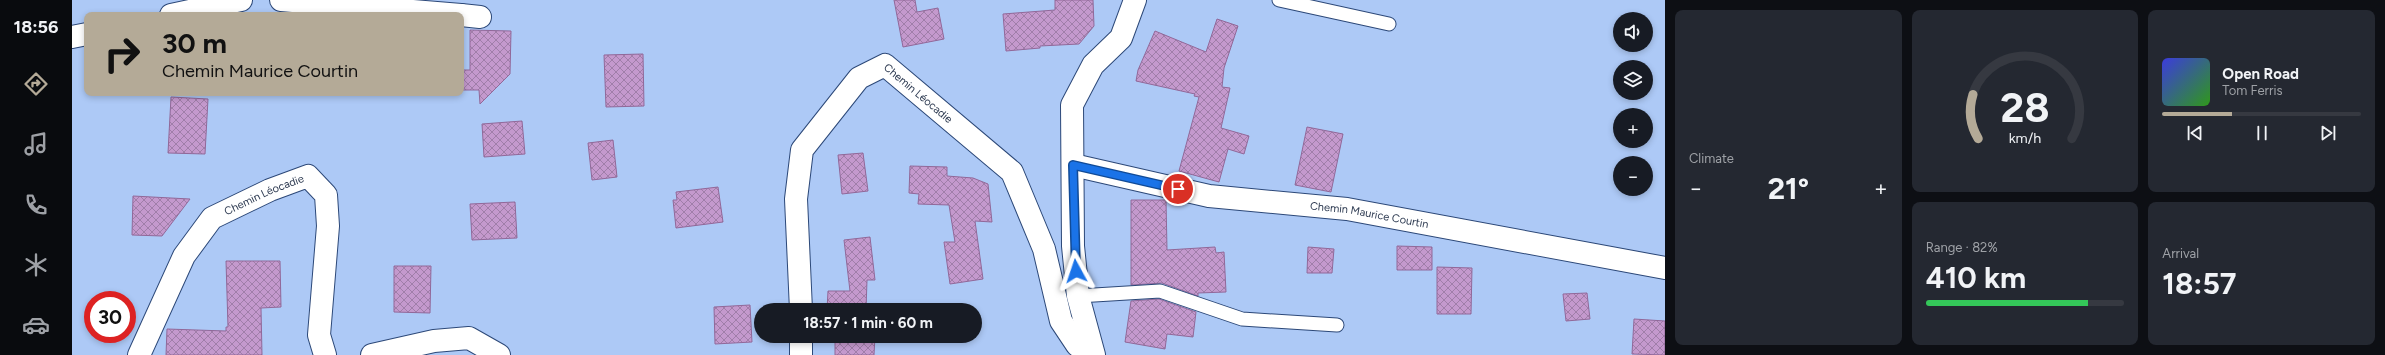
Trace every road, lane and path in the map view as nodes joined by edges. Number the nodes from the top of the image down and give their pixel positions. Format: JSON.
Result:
{"nodes":[{"id":1,"x":241,"y":0,"type":"edge"},
{"id":2,"x":281,"y":0,"type":"edge"},
{"id":3,"x":1134,"y":0,"type":"edge"},
{"id":4,"x":1279,"y":0,"type":"edge"},
{"id":5,"x":185,"y":12,"type":"edge"},
{"id":6,"x":420,"y":12,"type":"edge"},
{"id":7,"x":1389,"y":24,"type":"dead end"},
{"id":8,"x":84,"y":35,"type":"edge"},
{"id":9,"x":72,"y":37,"type":"edge"},
{"id":10,"x":1073,"y":165,"type":"junction"},
{"id":11,"x":1665,"y":268,"type":"edge"},
{"id":12,"x":1078,"y":296,"type":"junction"},
{"id":13,"x":801,"y":303,"type":"edge"},
{"id":14,"x":1337,"y":325,"type":"dead end"},
{"id":15,"x":801,"y":343,"type":"edge"},
{"id":16,"x":139,"y":355,"type":"edge"},
{"id":17,"x":325,"y":355,"type":"edge"},
{"id":18,"x":372,"y":355,"type":"edge"},
{"id":19,"x":499,"y":355,"type":"edge"},
{"id":20,"x":801,"y":355,"type":"edge"},
{"id":21,"x":1089,"y":355,"type":"edge"},
{"id":22,"x":1094,"y":355,"type":"edge"}],
"edges":[{"from":1,"to":5,"type":"street"},
{"from":2,"to":6,"type":"street"},
{"from":3,"to":10,"type":"street"},
{"from":4,"to":7,"type":"lane"},
{"from":8,"to":9,"type":"street"},
{"from":10,"to":11,"type":"street","name":"Chemin Maurice Courtin"},
{"from":10,"to":12,"type":"street"},
{"from":12,"to":14,"type":"lane"},
{"from":12,"to":22,"type":"street"},
{"from":13,"to":21,"type":"street","name":"Chemin Léocadie"},
{"from":15,"to":20,"type":"street"},
{"from":16,"to":17,"type":"street","name":"Chemin Léocadie"},
{"from":18,"to":19,"type":"street"}]}
